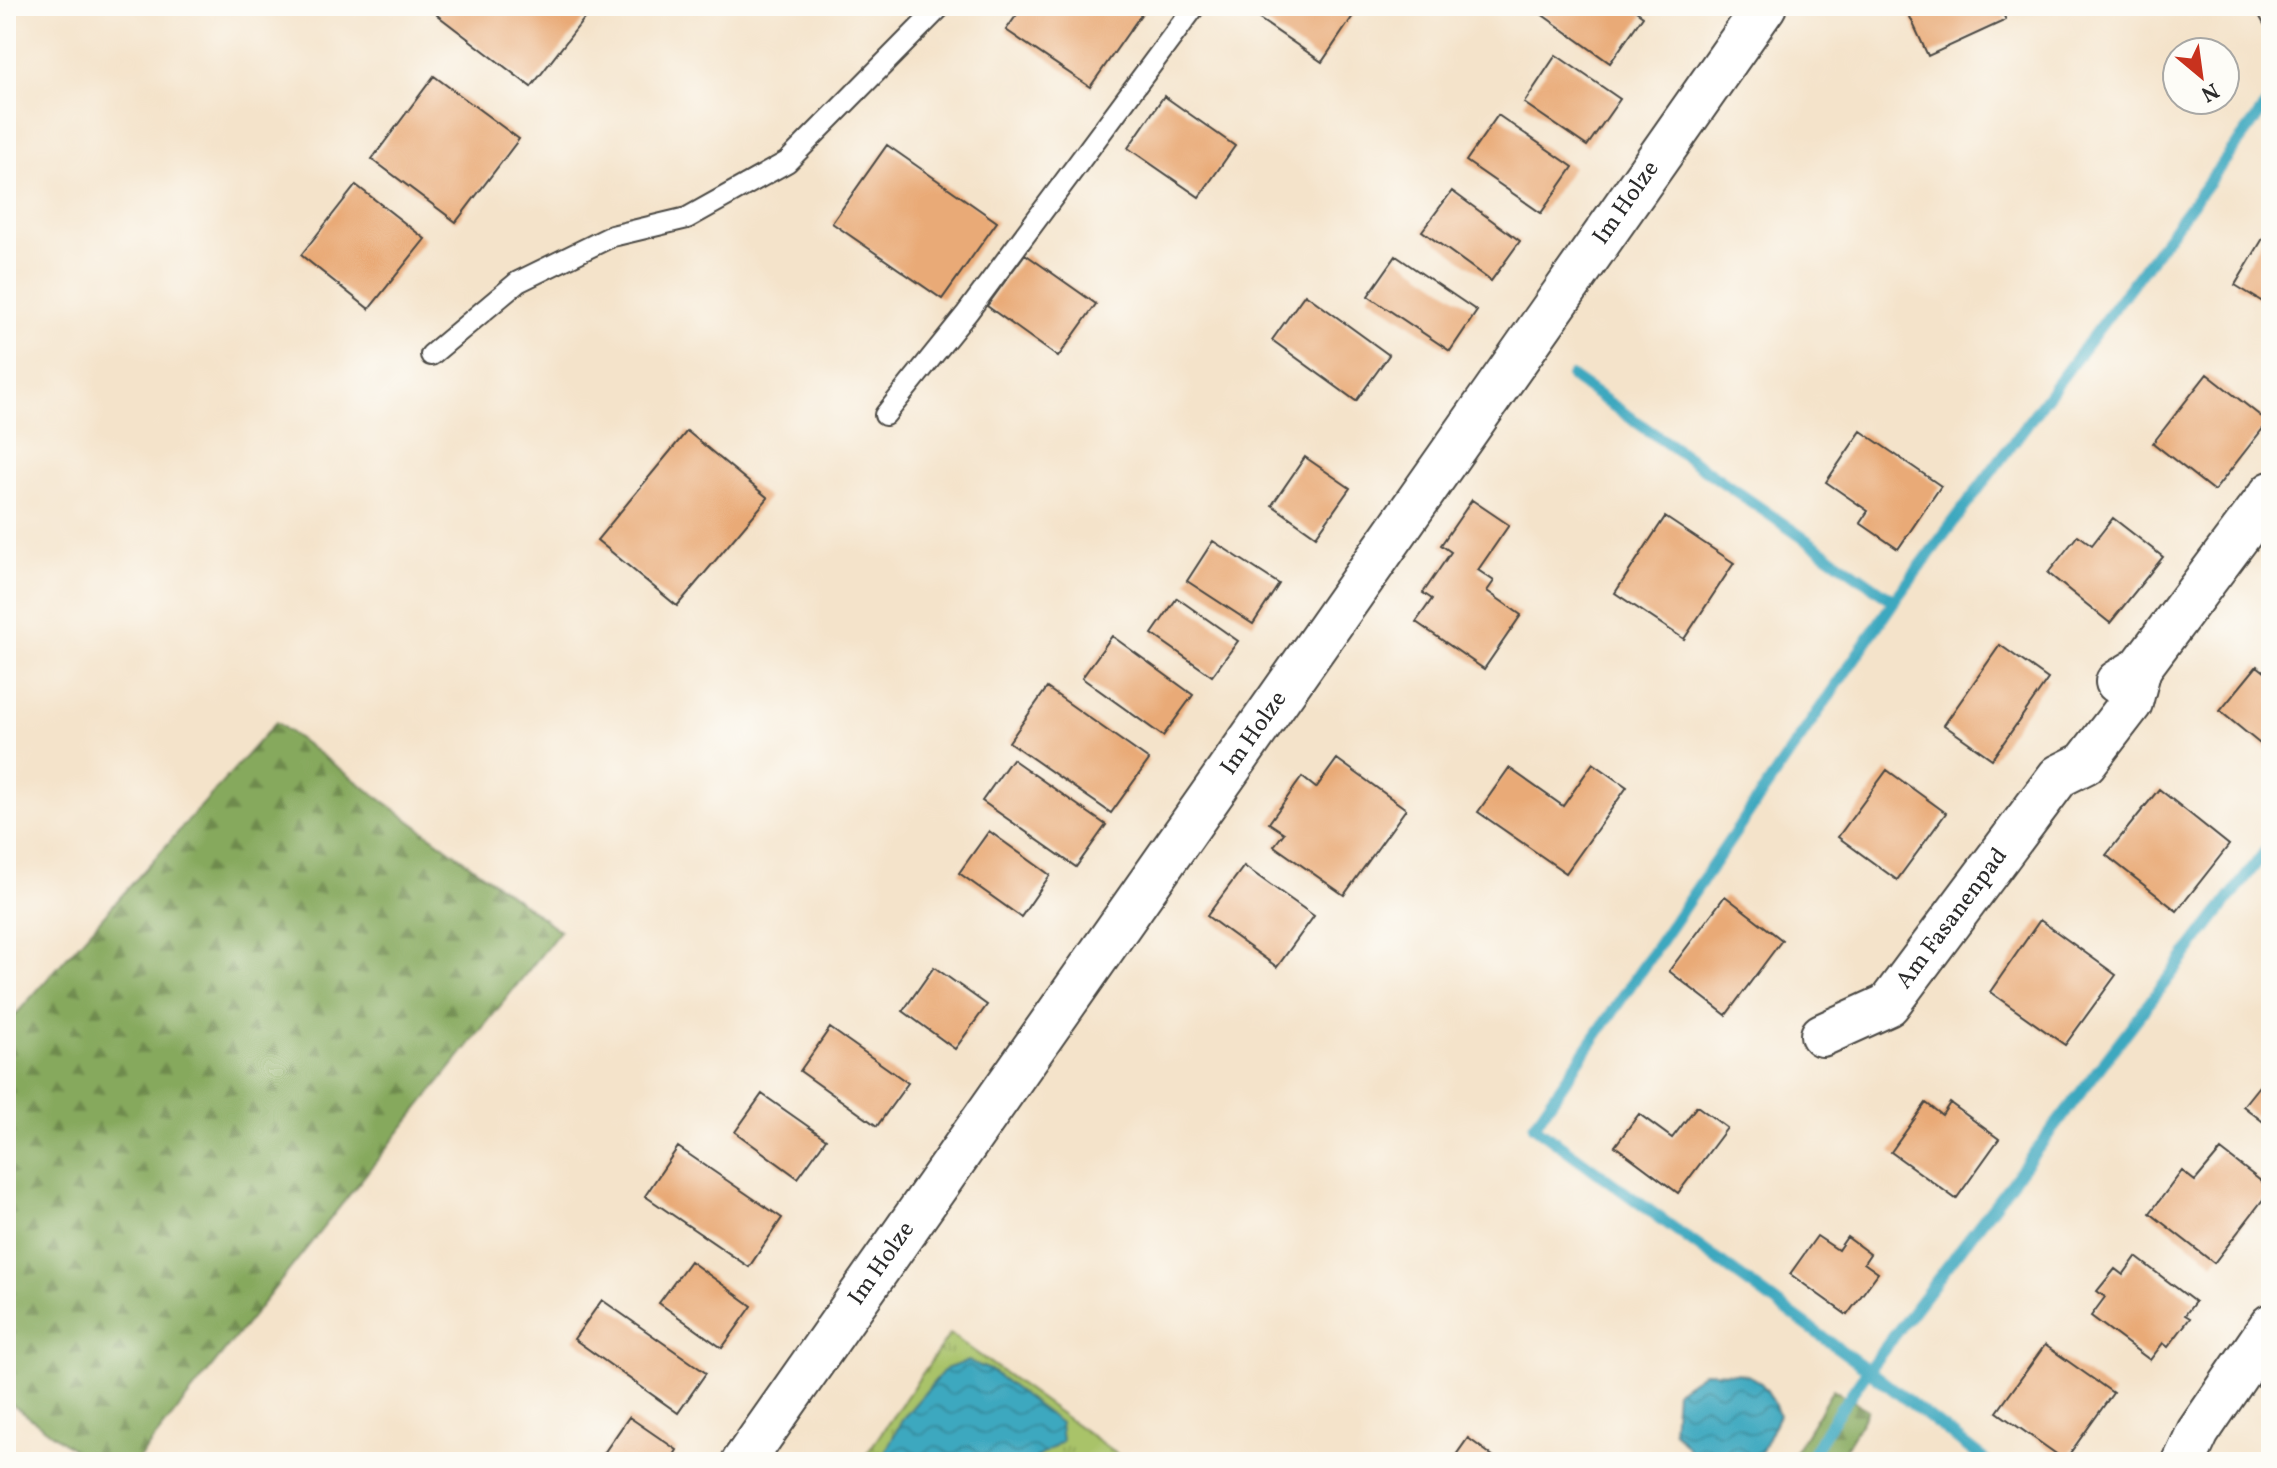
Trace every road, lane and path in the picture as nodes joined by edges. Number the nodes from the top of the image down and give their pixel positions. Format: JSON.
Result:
{"nodes":[{"id":1,"x":941,"y":6,"type":"edge"},
{"id":2,"x":1195,"y":6,"type":"edge"},
{"id":3,"x":1765,"y":6,"type":"edge"},
{"id":4,"x":431,"y":355,"type":"dead end"},
{"id":5,"x":885,"y":415,"type":"dead end"},
{"id":6,"x":2271,"y":493,"type":"edge"},
{"id":7,"x":1822,"y":1035,"type":"dead end"},
{"id":8,"x":2271,"y":1325,"type":"edge"},
{"id":9,"x":743,"y":1462,"type":"edge"},
{"id":10,"x":2184,"y":1462,"type":"edge"}],
"edges":[{"from":1,"to":4,"type":"lane"},
{"from":2,"to":5,"type":"lane"},
{"from":3,"to":9,"type":"street","name":"Im Holze"},
{"from":6,"to":7,"type":"street","name":"Am Fasanenpad"},
{"from":8,"to":10,"type":"street"}]}
